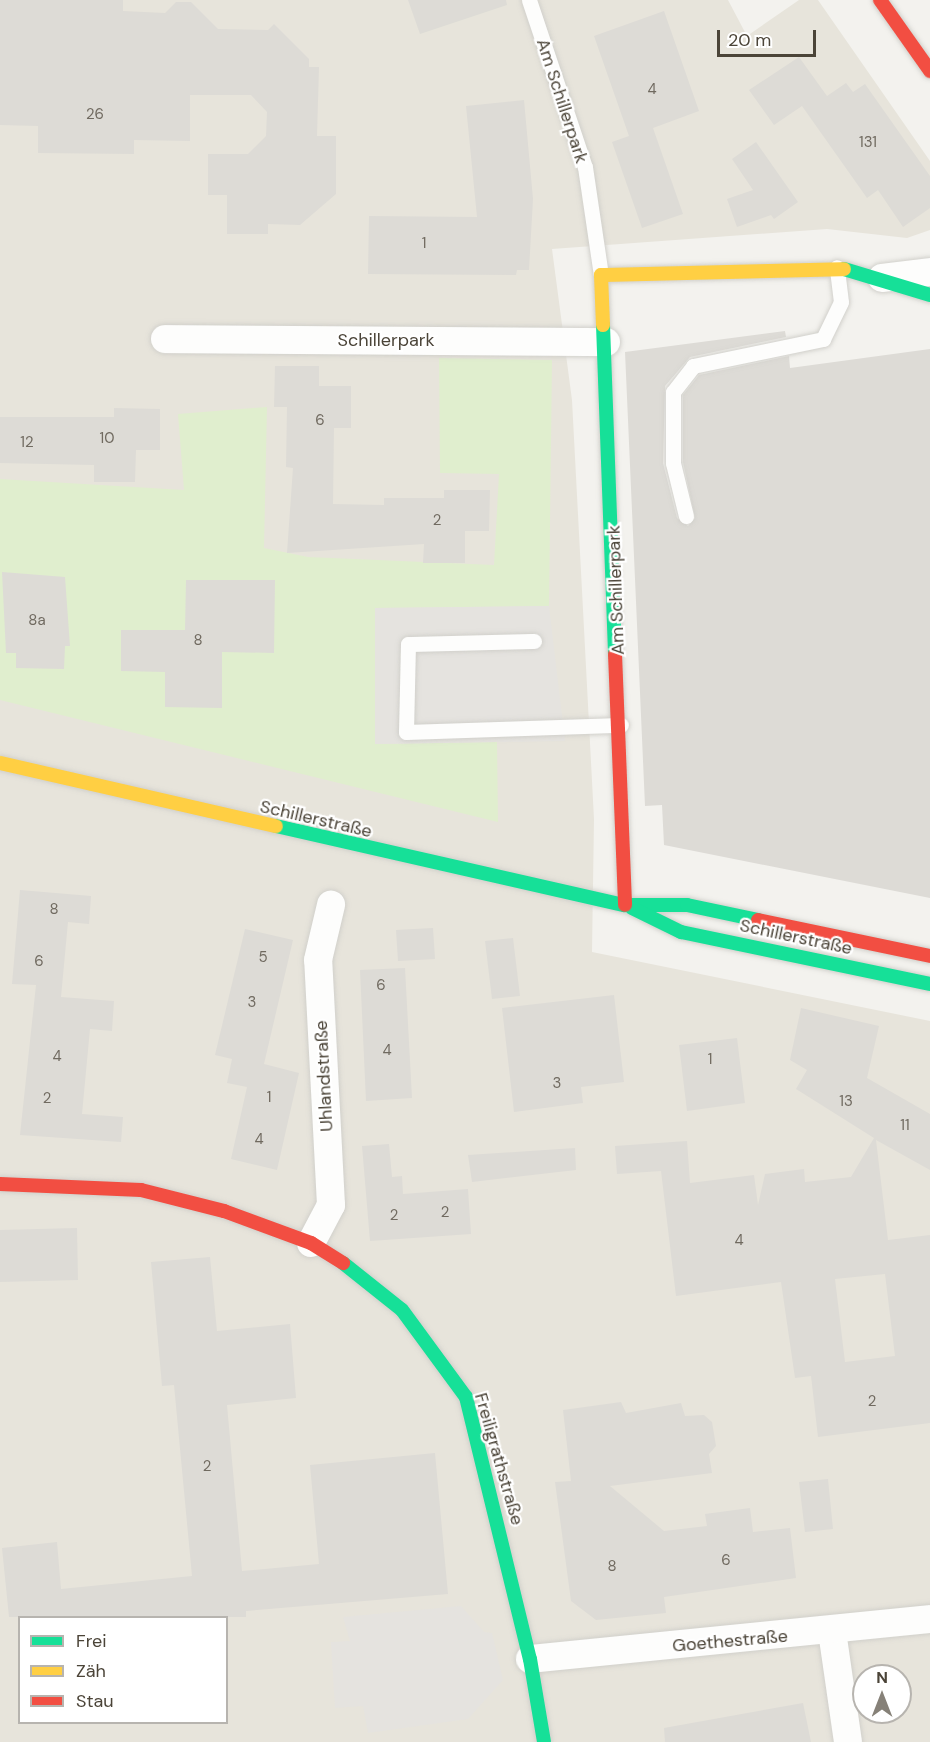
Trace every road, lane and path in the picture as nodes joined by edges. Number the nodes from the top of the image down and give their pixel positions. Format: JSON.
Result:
{"nodes":[{"id":1,"x":529,"y":0,"type":"edge"},
{"id":2,"x":880,"y":0,"type":"edge"},
{"id":3,"x":929,"y":68,"type":"edge"},
{"id":4,"x":837,"y":267,"type":"junction"},
{"id":5,"x":930,"y":272,"type":"edge"},
{"id":6,"x":601,"y":275,"type":"junction"},
{"id":7,"x":882,"y":278,"type":"junction"},
{"id":8,"x":930,"y":295,"type":"edge"},
{"id":9,"x":165,"y":339,"type":"dead end"},
{"id":10,"x":606,"y":342,"type":"junction"},
{"id":11,"x":686,"y":516,"type":"dead end"},
{"id":12,"x":534,"y":641,"type":"dead end"},
{"id":13,"x":621,"y":725,"type":"junction"},
{"id":14,"x":0,"y":763,"type":"edge"},
{"id":15,"x":331,"y":905,"type":"dead end"},
{"id":16,"x":625,"y":905,"type":"junction"},
{"id":17,"x":930,"y":956,"type":"edge"},
{"id":18,"x":930,"y":984,"type":"edge"},
{"id":19,"x":0,"y":1184,"type":"edge"},
{"id":20,"x":311,"y":1244,"type":"junction"},
{"id":21,"x":930,"y":1619,"type":"edge"},
{"id":22,"x":832,"y":1631,"type":"junction"},
{"id":23,"x":530,"y":1659,"type":"junction"},
{"id":24,"x":544,"y":1742,"type":"edge"},
{"id":25,"x":848,"y":1742,"type":"edge"}],
"edges":[{"from":1,"to":6,"type":"lane","name":"Am Schillerpark"},
{"from":2,"to":3,"type":"street"},
{"from":4,"to":6,"type":"street"},
{"from":4,"to":7,"type":"street"},
{"from":4,"to":11,"type":"lane"},
{"from":5,"to":7,"type":"street"},
{"from":6,"to":10,"type":"street","name":"Am Schillerpark"},
{"from":7,"to":8,"type":"street"},
{"from":9,"to":10,"type":"street","name":"Schillerpark"},
{"from":10,"to":13,"type":"street","name":"Am Schillerpark"},
{"from":12,"to":13,"type":"lane"},
{"from":13,"to":16,"type":"street","name":"Am Schillerpark"},
{"from":14,"to":16,"type":"street","name":"Schillerstraße"},
{"from":15,"to":20,"type":"street","name":"Uhlandstraße"},
{"from":16,"to":17,"type":"street","name":"Schillerstraße"},
{"from":16,"to":18,"type":"street","name":"Schillerstraße"},
{"from":19,"to":20,"type":"street","name":"Freiligrathstraße"},
{"from":20,"to":23,"type":"street","name":"Freiligrathstraße"},
{"from":21,"to":22,"type":"street","name":"Goethestraße"},
{"from":22,"to":23,"type":"street","name":"Goethestraße"},
{"from":22,"to":25,"type":"street"},
{"from":23,"to":24,"type":"street","name":"Freiligrathstraße"}]}
